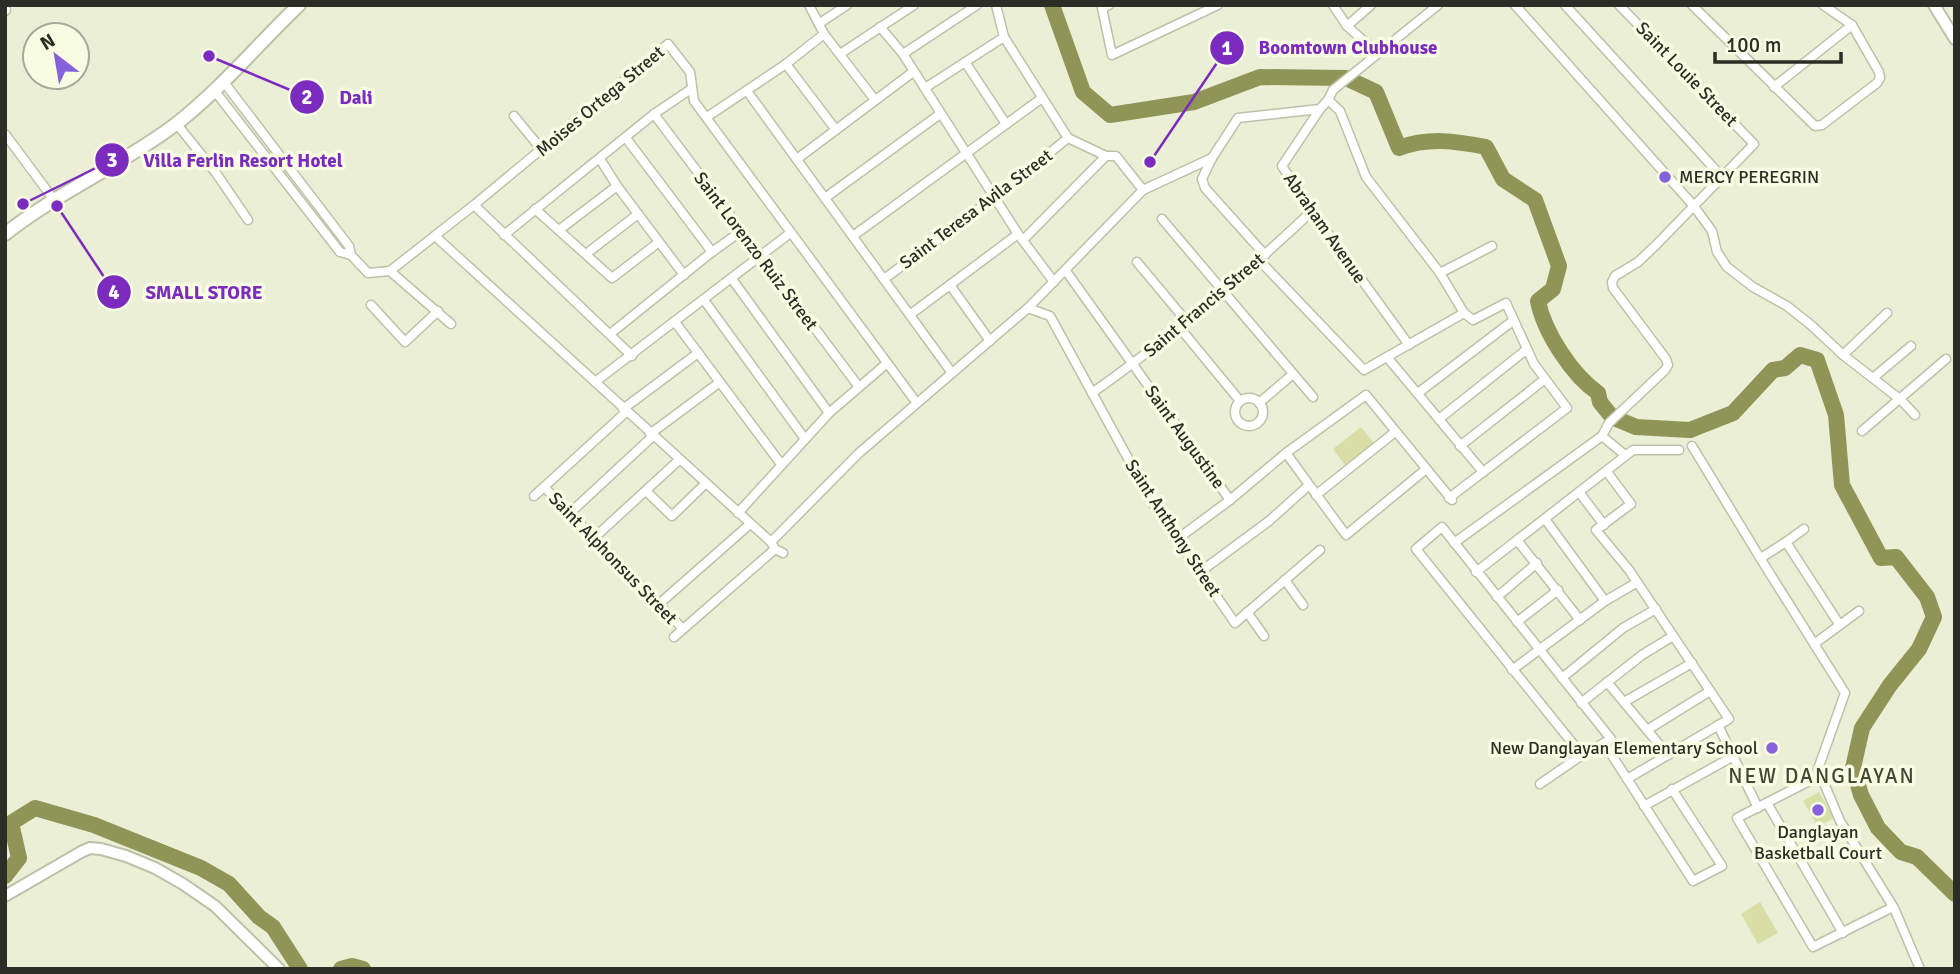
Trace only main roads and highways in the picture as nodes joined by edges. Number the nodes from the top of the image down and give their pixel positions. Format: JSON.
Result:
{"nodes":[{"id":1,"x":299,"y":5,"type":"edge"},
{"id":2,"x":5,"y":234,"type":"edge"}],
"edges":[{"from":1,"to":2,"type":"main road"}]}
